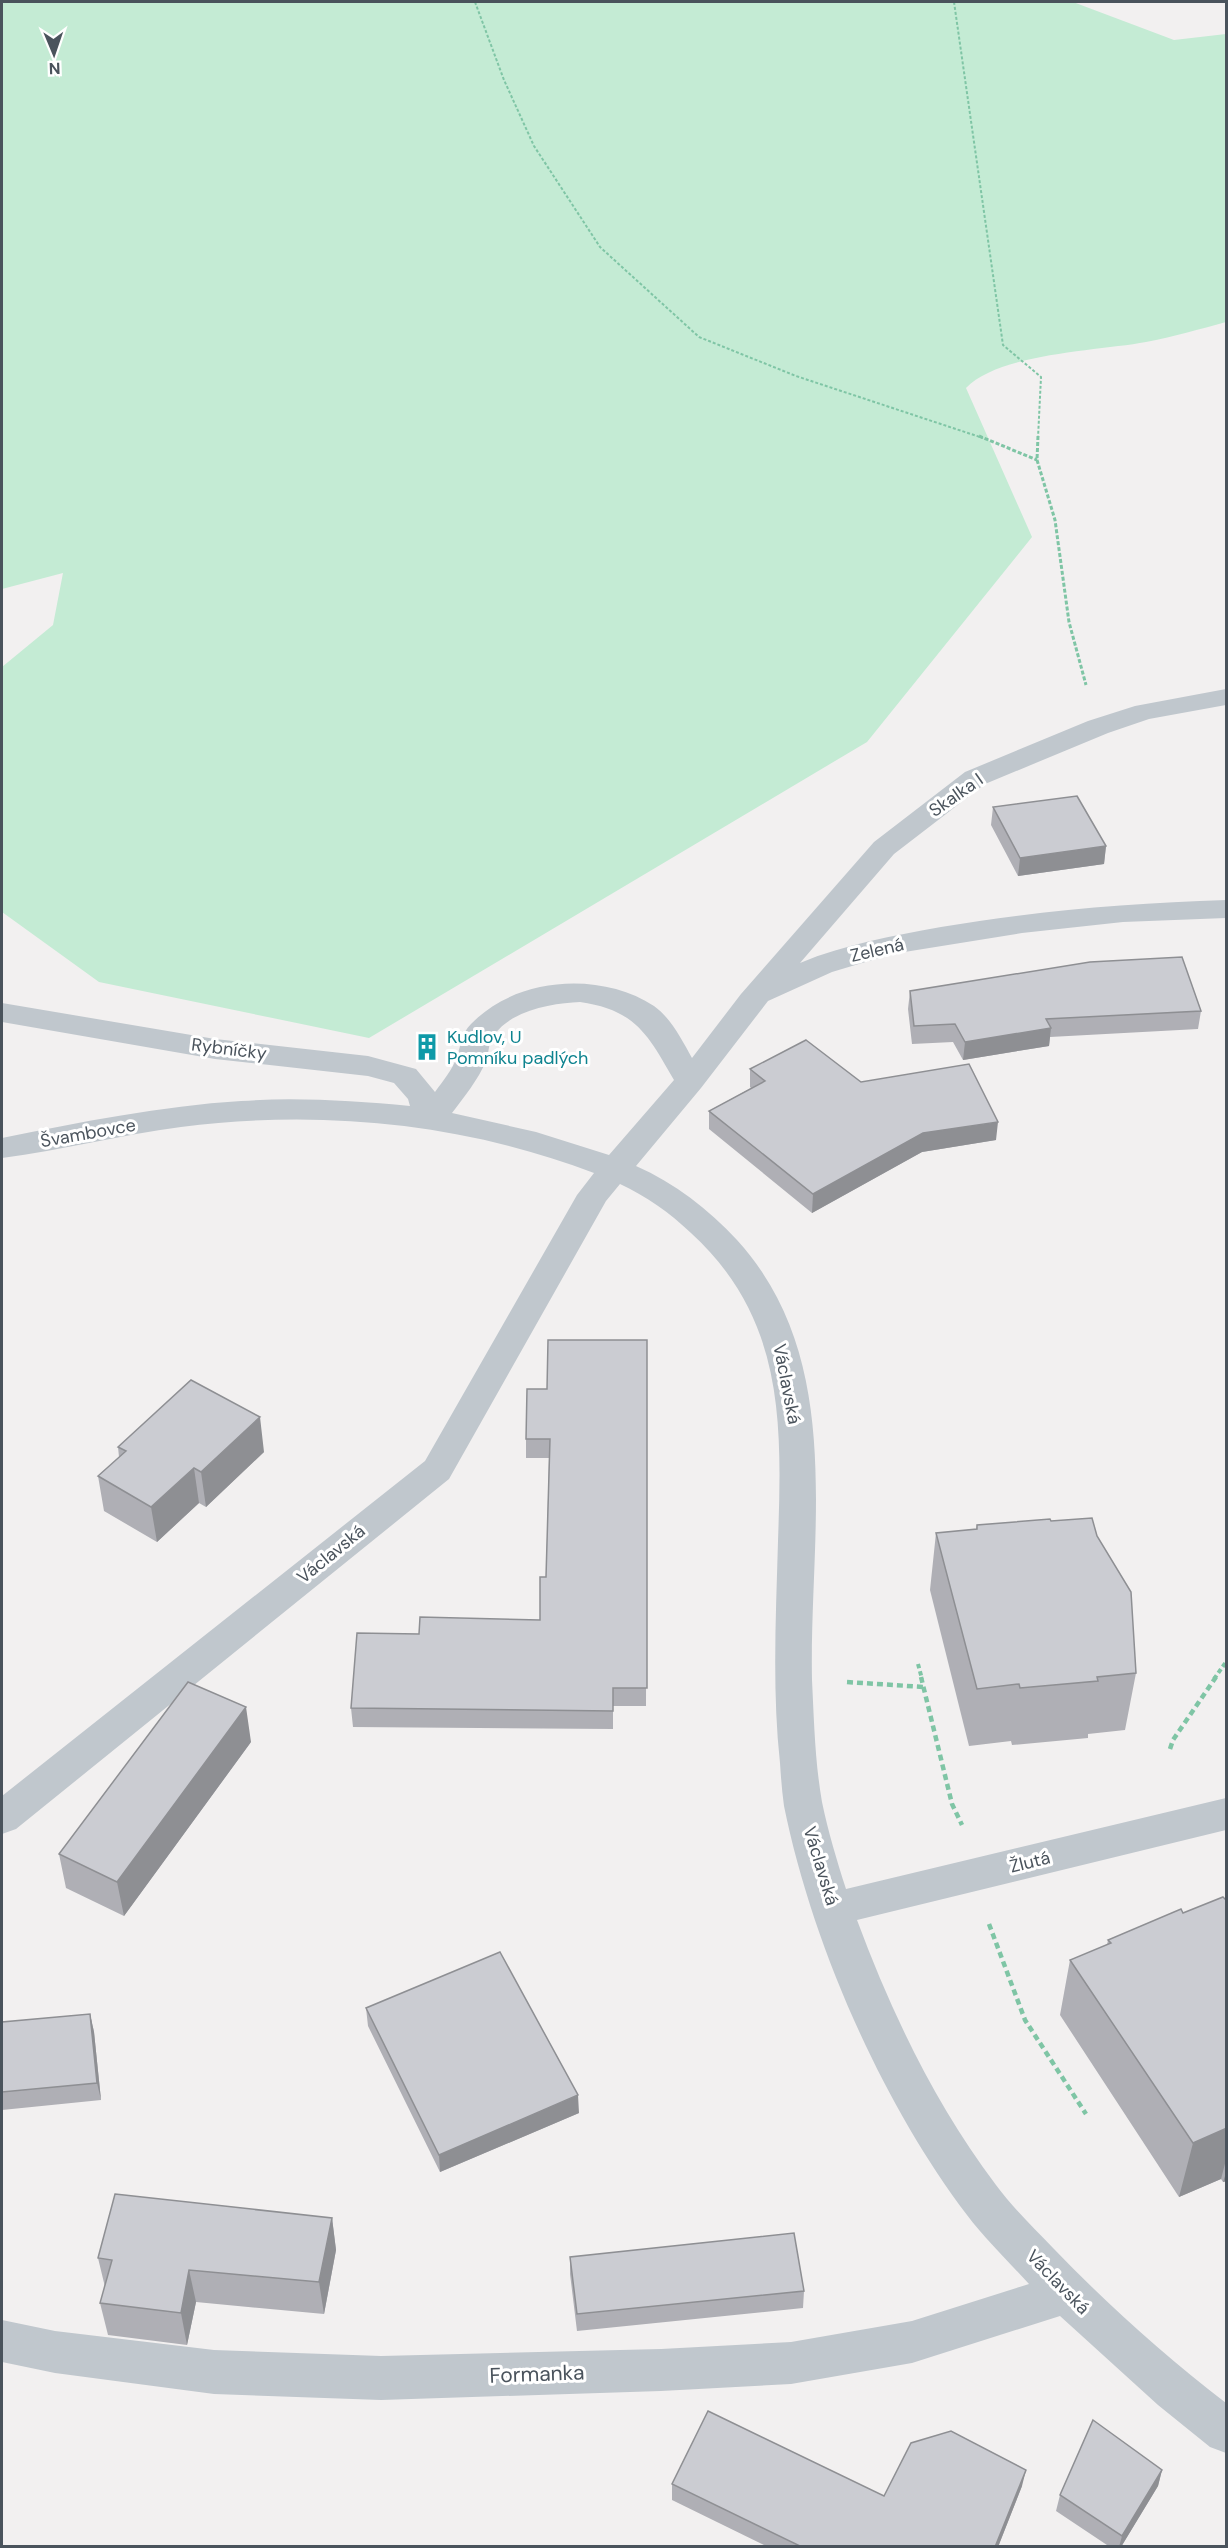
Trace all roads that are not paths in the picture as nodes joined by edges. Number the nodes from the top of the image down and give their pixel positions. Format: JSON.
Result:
{"nodes":[{"id":1,"x":1227,"y":697,"type":"edge"},
{"id":2,"x":1227,"y":909,"type":"edge"},
{"id":3,"x":752,"y":1001,"type":"junction"},
{"id":4,"x":2,"y":1012,"type":"edge"},
{"id":5,"x":690,"y":1081,"type":"junction"},
{"id":6,"x":431,"y":1120,"type":"junction"},
{"id":7,"x":2,"y":1148,"type":"edge"},
{"id":8,"x":616,"y":1168,"type":"junction"},
{"id":9,"x":1227,"y":1814,"type":"edge"},
{"id":10,"x":2,"y":1818,"type":"edge"},
{"id":11,"x":834,"y":1909,"type":"junction"},
{"id":12,"x":1066,"y":2293,"type":"junction"},
{"id":13,"x":2,"y":2341,"type":"edge"},
{"id":14,"x":1227,"y":2431,"type":"edge"}],
"edges":[{"from":1,"to":3,"type":"street","name":"Skalka I"},
{"from":2,"to":3,"type":"street","name":"Zelená"},
{"from":3,"to":5,"type":"street","name":"Zelená"},
{"from":4,"to":6,"type":"street","name":"Rybníčky"},
{"from":5,"to":6,"type":"street"},
{"from":5,"to":8,"type":"street","name":"Zelená"},
{"from":6,"to":7,"type":"street","name":"Švambovce"},
{"from":6,"to":8,"type":"street","name":"Švambovce"},
{"from":8,"to":10,"type":"street","name":"Václavská"},
{"from":8,"to":11,"type":"street","name":"Václavská"},
{"from":9,"to":11,"type":"street","name":"Žlutá"},
{"from":11,"to":12,"type":"street","name":"Václavská"},
{"from":12,"to":13,"type":"street","name":"Formanka"},
{"from":12,"to":14,"type":"street","name":"Václavská"}]}
